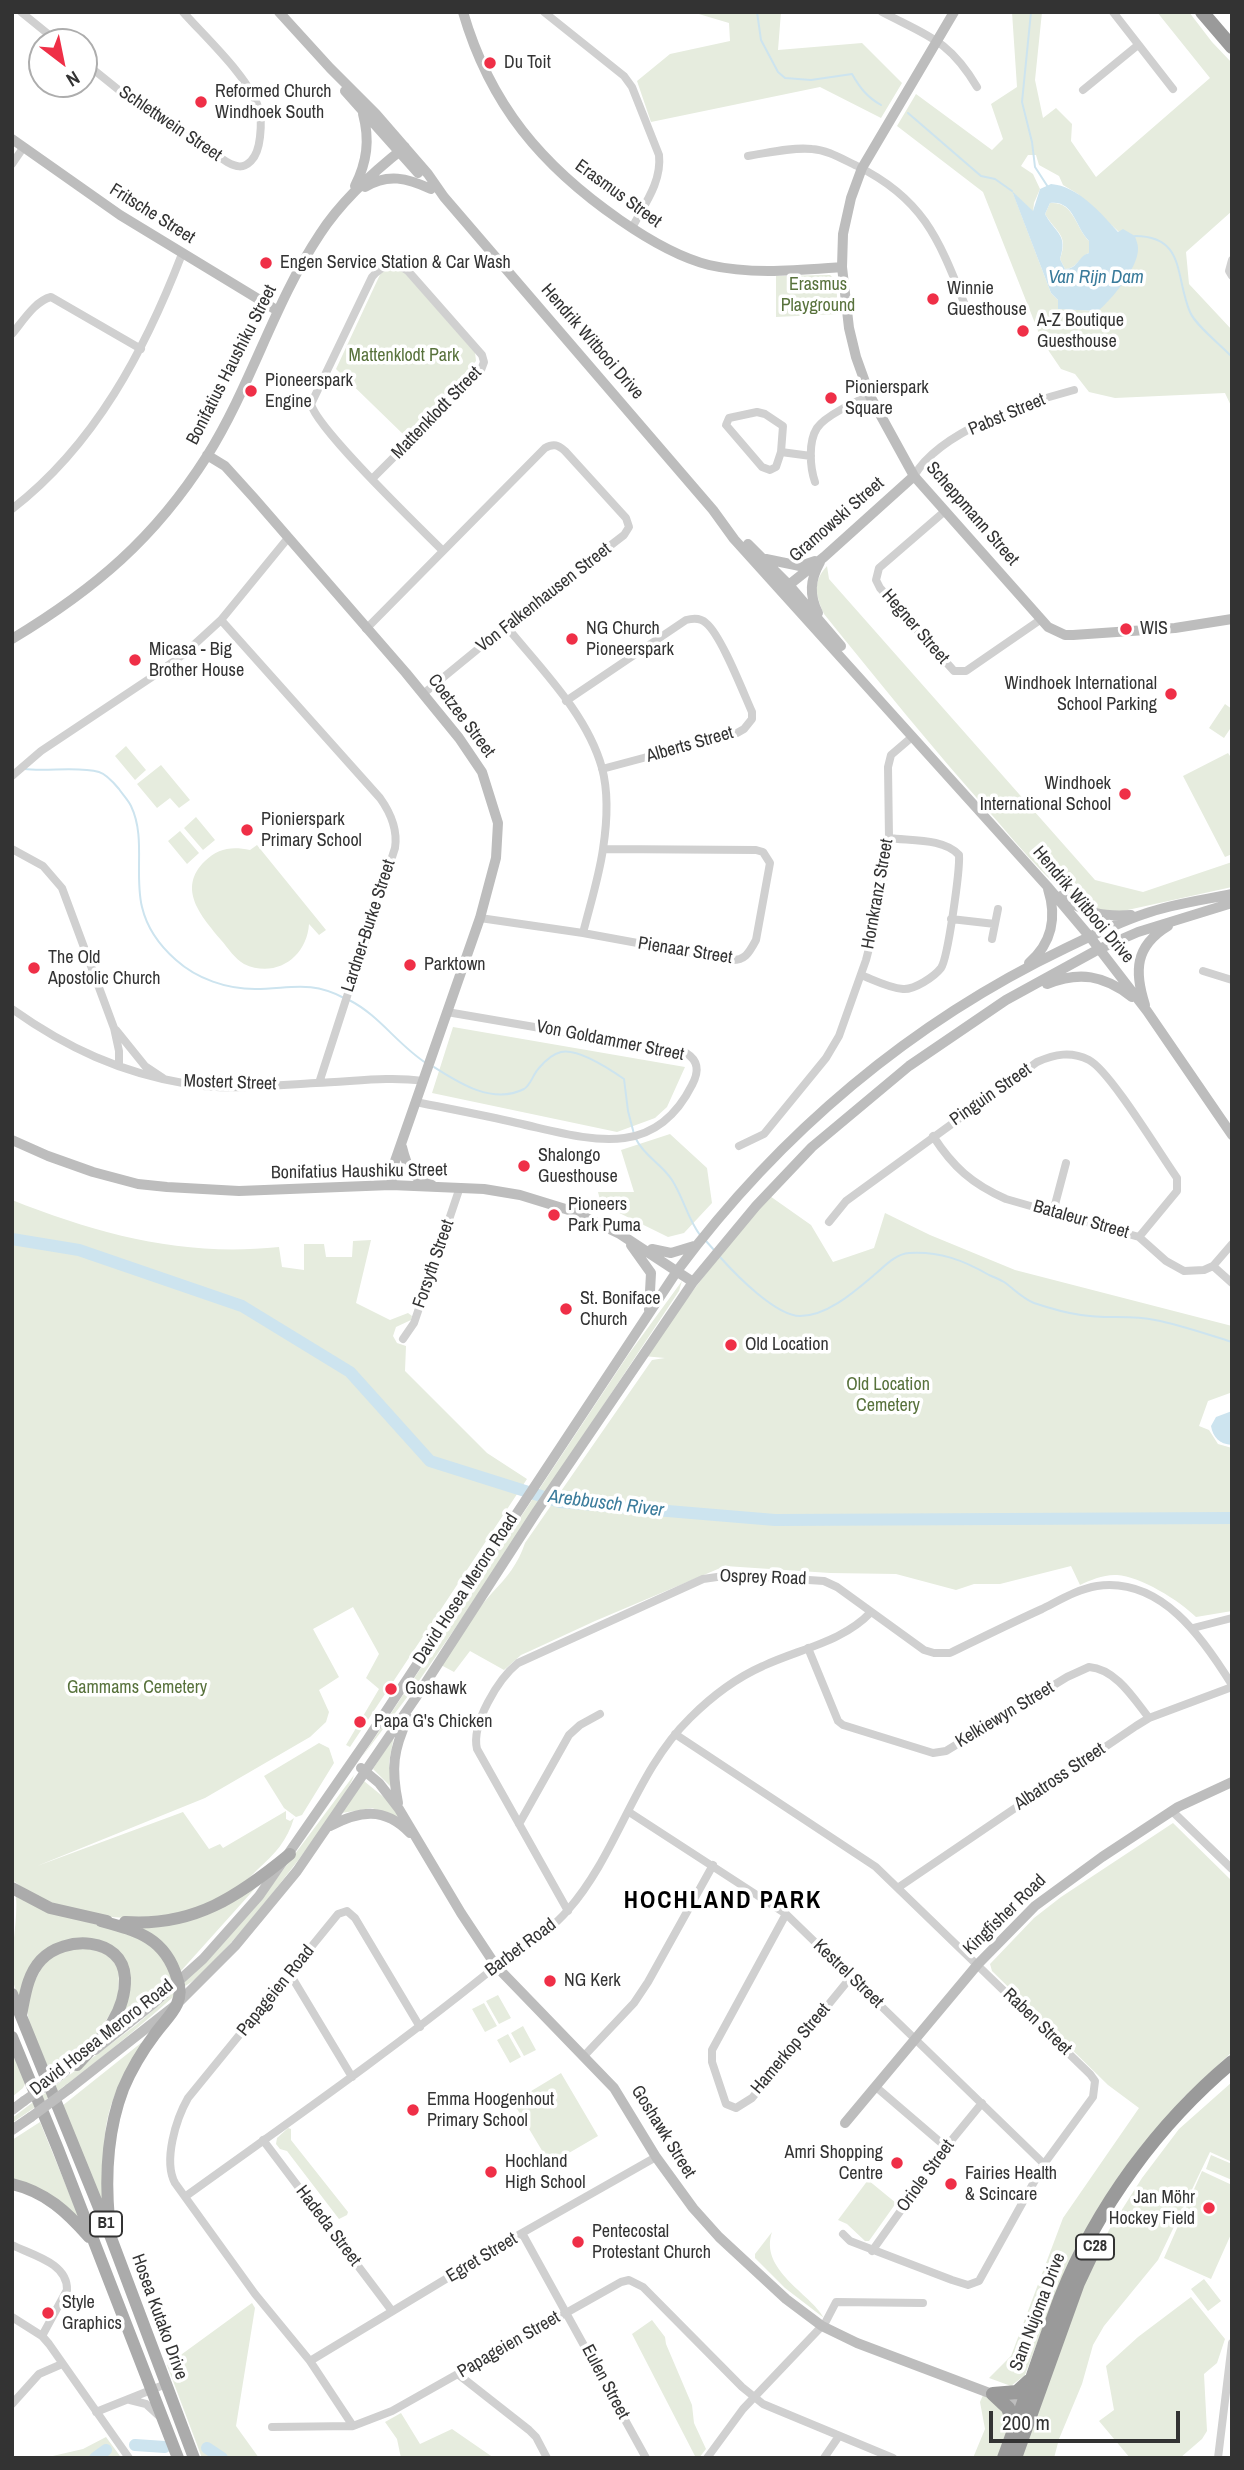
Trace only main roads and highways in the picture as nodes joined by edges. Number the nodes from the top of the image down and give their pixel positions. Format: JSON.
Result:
{"nodes":[{"id":1,"x":279,"y":12,"type":"edge"},
{"id":2,"x":463,"y":12,"type":"edge"},
{"id":3,"x":954,"y":12,"type":"edge"},
{"id":4,"x":1202,"y":12,"type":"edge"},
{"id":5,"x":1232,"y":47,"type":"edge"},
{"id":6,"x":330,"y":68,"type":"junction"},
{"id":7,"x":362,"y":111,"type":"junction"},
{"id":8,"x":12,"y":139,"type":"edge"},
{"id":9,"x":402,"y":149,"type":"junction"},
{"id":10,"x":431,"y":189,"type":"junction"},
{"id":11,"x":444,"y":197,"type":"junction"},
{"id":12,"x":349,"y":198,"type":"junction"},
{"id":13,"x":842,"y":267,"type":"junction"},
{"id":14,"x":278,"y":311,"type":"junction"},
{"id":15,"x":216,"y":440,"type":"junction"},
{"id":16,"x":207,"y":455,"type":"junction"},
{"id":17,"x":225,"y":466,"type":"junction"},
{"id":18,"x":194,"y":474,"type":"junction"},
{"id":19,"x":914,"y":476,"type":"junction"},
{"id":20,"x":713,"y":510,"type":"junction"},
{"id":21,"x":824,"y":557,"type":"junction"},
{"id":22,"x":763,"y":558,"type":"junction"},
{"id":23,"x":786,"y":588,"type":"junction"},
{"id":24,"x":1232,"y":619,"type":"edge"},
{"id":25,"x":823,"y":623,"type":"junction"},
{"id":26,"x":12,"y":639,"type":"edge"},
{"id":27,"x":889,"y":711,"type":"junction"},
{"id":28,"x":1048,"y":886,"type":"junction"},
{"id":29,"x":1232,"y":894,"type":"edge"},
{"id":30,"x":1232,"y":903,"type":"edge"},
{"id":31,"x":1146,"y":913,"type":"junction"},
{"id":32,"x":1184,"y":916,"type":"junction"},
{"id":33,"x":1090,"y":937,"type":"junction"},
{"id":34,"x":1099,"y":949,"type":"junction"},
{"id":35,"x":1020,"y":970,"type":"junction"},
{"id":36,"x":1006,"y":1000,"type":"junction"},
{"id":37,"x":1147,"y":1011,"type":"junction"},
{"id":38,"x":1232,"y":1135,"type":"edge"},
{"id":39,"x":12,"y":1140,"type":"edge"},
{"id":40,"x":402,"y":1147,"type":"junction"},
{"id":41,"x":394,"y":1164,"type":"junction"},
{"id":42,"x":371,"y":1185,"type":"junction"},
{"id":43,"x":391,"y":1185,"type":"junction"},
{"id":44,"x":440,"y":1188,"type":"junction"},
{"id":45,"x":620,"y":1234,"type":"junction"},
{"id":46,"x":637,"y":1243,"type":"junction"},
{"id":47,"x":698,"y":1244,"type":"junction"},
{"id":48,"x":677,"y":1271,"type":"junction"},
{"id":49,"x":693,"y":1282,"type":"junction"},
{"id":50,"x":649,"y":1312,"type":"junction"},
{"id":51,"x":423,"y":1686,"type":"junction"},
{"id":52,"x":353,"y":1762,"type":"junction"},
{"id":53,"x":365,"y":1771,"type":"junction"},
{"id":54,"x":1232,"y":1782,"type":"edge"},
{"id":55,"x":399,"y":1810,"type":"junction"},
{"id":56,"x":326,"y":1828,"type":"junction"},
{"id":57,"x":421,"y":1845,"type":"junction"},
{"id":58,"x":290,"y":1854,"type":"junction"},
{"id":59,"x":12,"y":1888,"type":"edge"},
{"id":60,"x":101,"y":1921,"type":"junction"},
{"id":61,"x":178,"y":1981,"type":"junction"},
{"id":62,"x":12,"y":1994,"type":"edge"},
{"id":63,"x":177,"y":2004,"type":"junction"},
{"id":64,"x":20,"y":2017,"type":"junction"},
{"id":65,"x":12,"y":2037,"type":"edge"},
{"id":66,"x":16,"y":2050,"type":"edge"},
{"id":67,"x":1232,"y":2062,"type":"edge"},
{"id":68,"x":71,"y":2068,"type":"junction"},
{"id":69,"x":1232,"y":2070,"type":"edge"},
{"id":70,"x":12,"y":2110,"type":"edge"},
{"id":71,"x":845,"y":2123,"type":"dead end"},
{"id":72,"x":12,"y":2130,"type":"edge"},
{"id":73,"x":12,"y":2184,"type":"edge"},
{"id":74,"x":110,"y":2235,"type":"junction"},
{"id":75,"x":94,"y":2242,"type":"junction"},
{"id":76,"x":1033,"y":2376,"type":"junction"},
{"id":77,"x":993,"y":2394,"type":"junction"},
{"id":78,"x":1028,"y":2407,"type":"junction"},
{"id":79,"x":1015,"y":2427,"type":"junction"},
{"id":80,"x":178,"y":2458,"type":"edge"},
{"id":81,"x":194,"y":2458,"type":"edge"},
{"id":82,"x":1004,"y":2458,"type":"edge"},
{"id":83,"x":1015,"y":2458,"type":"edge"}],
"edges":[{"from":1,"to":6,"type":"main road","name":"Hendrik Witbooi Drive"},
{"from":2,"to":13,"type":"main road","name":"Erasmus Street"},
{"from":3,"to":13,"type":"main road","name":"Scheppmann Street"},
{"from":4,"to":5,"type":"highway"},
{"from":6,"to":7,"type":"main road","name":"Hendrik Witbooi Drive"},
{"from":6,"to":9,"type":"main road","name":"Hendrik Witbooi Drive"},
{"from":7,"to":9,"type":"main road","name":"Hendrik Witbooi Drive"},
{"from":7,"to":12,"type":"main road"},
{"from":8,"to":14,"type":"main road","name":"Fritsche Street"},
{"from":9,"to":10,"type":"main road","name":"Hendrik Witbooi Drive"},
{"from":9,"to":11,"type":"main road","name":"Hendrik Witbooi Drive"},
{"from":9,"to":12,"type":"main road","name":"Bonifatius Haushiku Street"},
{"from":10,"to":11,"type":"main road","name":"Hendrik Witbooi Drive"},
{"from":10,"to":12,"type":"main road"},
{"from":11,"to":20,"type":"main road","name":"Hendrik Witbooi Drive"},
{"from":12,"to":14,"type":"main road","name":"Bonifatius Haushiku Street"},
{"from":13,"to":19,"type":"main road","name":"Scheppmann Street"},
{"from":14,"to":15,"type":"main road","name":"Bonifatius Haushiku Street"},
{"from":15,"to":16,"type":"main road","name":"Bonifatius Haushiku Street"},
{"from":15,"to":17,"type":"main road"},
{"from":16,"to":17,"type":"main road","name":"Coetzee Street"},
{"from":16,"to":18,"type":"main road","name":"Bonifatius Haushiku Street"},
{"from":17,"to":18,"type":"main road"},
{"from":17,"to":40,"type":"main road","name":"Coetzee Street"},
{"from":18,"to":26,"type":"main road","name":"Bonifatius Haushiku Street"},
{"from":19,"to":21,"type":"main road","name":"Gramowski Street"},
{"from":19,"to":24,"type":"main road","name":"Scheppmann Street"},
{"from":20,"to":22,"type":"main road","name":"Hendrik Witbooi Drive"},
{"from":20,"to":23,"type":"main road","name":"Hendrik Witbooi Drive"},
{"from":21,"to":22,"type":"main road"},
{"from":21,"to":23,"type":"main road","name":"Gramowski Street"},
{"from":21,"to":25,"type":"main road"},
{"from":22,"to":23,"type":"main road","name":"Hendrik Witbooi Drive"},
{"from":23,"to":25,"type":"main road","name":"Hendrik Witbooi Drive"},
{"from":23,"to":27,"type":"main road","name":"Hendrik Witbooi Drive"},
{"from":25,"to":27,"type":"main road","name":"Hendrik Witbooi Drive"},
{"from":27,"to":28,"type":"main road","name":"Hendrik Witbooi Drive"},
{"from":28,"to":31,"type":"main road"},
{"from":28,"to":33,"type":"main road","name":"Hendrik Witbooi Drive"},
{"from":28,"to":35,"type":"main road"},
{"from":29,"to":31,"type":"main road","name":"David Hosea Meroro Road"},
{"from":30,"to":32,"type":"main road","name":"David Hosea Meroro Road"},
{"from":31,"to":33,"type":"main road","name":"David Hosea Meroro Road"},
{"from":32,"to":34,"type":"main road","name":"David Hosea Meroro Road"},
{"from":32,"to":37,"type":"main road"},
{"from":33,"to":34,"type":"main road","name":"Hendrik Witbooi Drive"},
{"from":33,"to":35,"type":"main road","name":"David Hosea Meroro Road"},
{"from":34,"to":36,"type":"main road","name":"David Hosea Meroro Road"},
{"from":34,"to":37,"type":"main road","name":"Hendrik Witbooi Drive"},
{"from":35,"to":47,"type":"main road","name":"David Hosea Meroro Road"},
{"from":36,"to":37,"type":"main road"},
{"from":36,"to":49,"type":"main road","name":"David Hosea Meroro Road"},
{"from":37,"to":38,"type":"main road","name":"Hendrik Witbooi Drive"},
{"from":39,"to":42,"type":"main road","name":"Bonifatius Haushiku Street"},
{"from":40,"to":41,"type":"main road","name":"Coetzee Street"},
{"from":40,"to":44,"type":"main road"},
{"from":41,"to":42,"type":"main road"},
{"from":41,"to":43,"type":"main road","name":"Coetzee Street"},
{"from":42,"to":43,"type":"main road","name":"Bonifatius Haushiku Street"},
{"from":43,"to":44,"type":"main road","name":"Bonifatius Haushiku Street"},
{"from":44,"to":45,"type":"main road","name":"Bonifatius Haushiku Street"},
{"from":45,"to":46,"type":"main road","name":"Bonifatius Haushiku Street"},
{"from":45,"to":50,"type":"main road"},
{"from":46,"to":47,"type":"main road"},
{"from":46,"to":48,"type":"main road","name":"Bonifatius Haushiku Street"},
{"from":47,"to":48,"type":"main road","name":"David Hosea Meroro Road"},
{"from":48,"to":49,"type":"main road","name":"Bonifatius Haushiku Street"},
{"from":48,"to":50,"type":"main road","name":"David Hosea Meroro Road"},
{"from":49,"to":51,"type":"main road","name":"David Hosea Meroro Road"},
{"from":50,"to":52,"type":"main road","name":"David Hosea Meroro Road"},
{"from":51,"to":53,"type":"main road","name":"David Hosea Meroro Road"},
{"from":51,"to":55,"type":"main road"},
{"from":52,"to":53,"type":"main road","name":"Goshawk Street"},
{"from":52,"to":58,"type":"main road","name":"David Hosea Meroro Road"},
{"from":53,"to":55,"type":"main road","name":"Goshawk Street"},
{"from":53,"to":56,"type":"main road","name":"David Hosea Meroro Road"},
{"from":54,"to":71,"type":"main road","name":"Kingfisher Road"},
{"from":55,"to":57,"type":"main road","name":"Goshawk Street"},
{"from":56,"to":57,"type":"main road"},
{"from":56,"to":63,"type":"main road","name":"David Hosea Meroro Road"},
{"from":57,"to":77,"type":"main road","name":"Goshawk Street"},
{"from":58,"to":60,"type":"main road"},
{"from":58,"to":61,"type":"main road","name":"David Hosea Meroro Road"},
{"from":59,"to":60,"type":"main road"},
{"from":60,"to":61,"type":"main road"},
{"from":61,"to":63,"type":"main road"},
{"from":61,"to":68,"type":"main road","name":"David Hosea Meroro Road"},
{"from":62,"to":64,"type":"main road","name":"Hosea Kutako Drive","number":"B1"},
{"from":63,"to":72,"type":"main road","name":"David Hosea Meroro Road","bridge":true},
{"from":63,"to":74,"type":"main road"},
{"from":64,"to":68,"type":"main road"},
{"from":64,"to":74,"type":"main road","name":"Hosea Kutako Drive","number":"B1"},
{"from":65,"to":66,"type":"main road","name":"Hosea Kutako Drive","number":"B1"},
{"from":66,"to":75,"type":"main road","name":"Hosea Kutako Drive","number":"B1"},
{"from":67,"to":76,"type":"highway","name":"Sam Nujoma Drive","number":"C28"},
{"from":68,"to":70,"type":"main road","name":"David Hosea Meroro Road","bridge":true},
{"from":69,"to":78,"type":"highway","name":"Sam Nujoma Drive","number":"C28"},
{"from":73,"to":75,"type":"main road"},
{"from":74,"to":81,"type":"main road","name":"Hosea Kutako Drive","number":"B1"},
{"from":75,"to":80,"type":"main road","name":"Hosea Kutako Drive","number":"B1"},
{"from":76,"to":77,"type":"highway"},
{"from":76,"to":78,"type":"highway","name":"Sam Nujoma Drive","number":"C28"},
{"from":77,"to":78,"type":"main road","name":"Goshawk Street"},
{"from":77,"to":79,"type":"highway"},
{"from":78,"to":79,"type":"highway","name":"Sam Nujoma Drive","number":"C28"},
{"from":78,"to":83,"type":"highway","name":"Sam Nujoma Drive","number":"C28"},
{"from":79,"to":82,"type":"highway","name":"Sam Nujoma Drive","number":"C28"}]}
